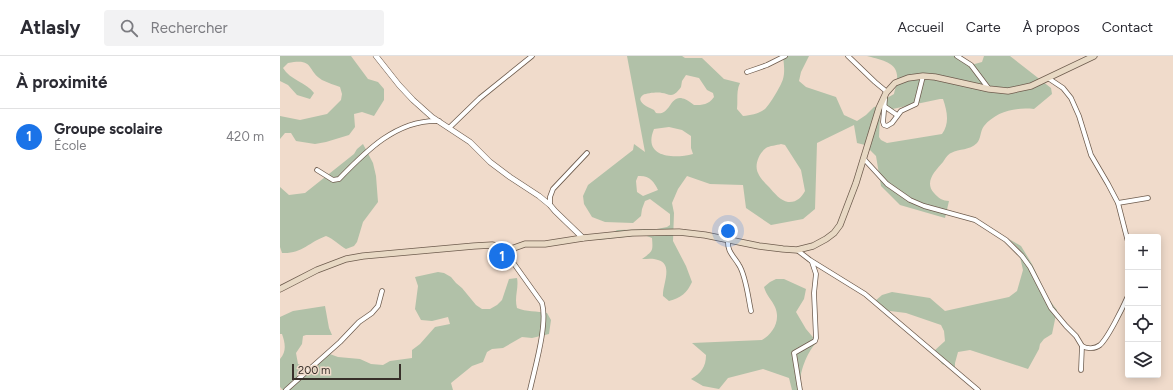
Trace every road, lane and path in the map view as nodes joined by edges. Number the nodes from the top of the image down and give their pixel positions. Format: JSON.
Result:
{"nodes":[{"id":1,"x":376,"y":56,"type":"edge"},
{"id":2,"x":532,"y":56,"type":"edge"},
{"id":3,"x":785,"y":56,"type":"edge"},
{"id":4,"x":848,"y":56,"type":"edge"},
{"id":5,"x":957,"y":56,"type":"edge"},
{"id":6,"x":1094,"y":56,"type":"edge"},
{"id":7,"x":747,"y":72,"type":"dead end"},
{"id":8,"x":924,"y":76,"type":"junction"},
{"id":9,"x":1048,"y":78,"type":"junction"},
{"id":10,"x":989,"y":89,"type":"junction"},
{"id":11,"x":887,"y":93,"type":"junction"},
{"id":12,"x":884,"y":106,"type":"junction"},
{"id":13,"x":897,"y":115,"type":"junction"},
{"id":14,"x":439,"y":121,"type":"junction"},
{"id":15,"x":449,"y":128,"type":"junction"},
{"id":16,"x":587,"y":153,"type":"dead end"},
{"id":17,"x":864,"y":159,"type":"junction"},
{"id":18,"x":317,"y":170,"type":"dead end"},
{"id":19,"x":1148,"y":198,"type":"dead end"},
{"id":20,"x":1118,"y":202,"type":"junction"},
{"id":21,"x":550,"y":205,"type":"junction"},
{"id":22,"x":1126,"y":234,"type":"edge"},
{"id":23,"x":584,"y":238,"type":"junction"},
{"id":24,"x":728,"y":239,"type":"junction"},
{"id":25,"x":511,"y":249,"type":"junction"},
{"id":26,"x":797,"y":250,"type":"junction"},
{"id":27,"x":812,"y":262,"type":"junction"},
{"id":28,"x":280,"y":289,"type":"edge"},
{"id":29,"x":382,"y":291,"type":"dead end"},
{"id":30,"x":1125,"y":302,"type":"edge"},
{"id":31,"x":751,"y":311,"type":"dead end"},
{"id":32,"x":1082,"y":346,"type":"junction"},
{"id":33,"x":1081,"y":370,"type":"dead end"},
{"id":34,"x":286,"y":390,"type":"edge"},
{"id":35,"x":530,"y":390,"type":"edge"},
{"id":36,"x":800,"y":390,"type":"edge"},
{"id":37,"x":978,"y":390,"type":"edge"}],
"edges":[{"from":1,"to":14,"type":"street"},
{"from":2,"to":15,"type":"street"},
{"from":3,"to":7,"type":"street"},
{"from":4,"to":11,"type":"street"},
{"from":5,"to":10,"type":"street"},
{"from":6,"to":9,"type":"main road"},
{"from":8,"to":10,"type":"main road"},
{"from":8,"to":11,"type":"main road"},
{"from":8,"to":13,"type":"street"},
{"from":9,"to":10,"type":"main road"},
{"from":9,"to":20,"type":"street"},
{"from":11,"to":12,"type":"street"},
{"from":11,"to":17,"type":"main road"},
{"from":12,"to":13,"type":"street"},
{"from":12,"to":13,"type":"street"},
{"from":14,"to":15,"type":"street"},
{"from":14,"to":18,"type":"street"},
{"from":15,"to":21,"type":"street"},
{"from":16,"to":21,"type":"street"},
{"from":17,"to":26,"type":"main road"},
{"from":17,"to":32,"type":"street"},
{"from":19,"to":20,"type":"street"},
{"from":20,"to":22,"type":"street"},
{"from":21,"to":23,"type":"street"},
{"from":23,"to":24,"type":"main road"},
{"from":23,"to":25,"type":"main road"},
{"from":24,"to":26,"type":"main road"},
{"from":24,"to":31,"type":"street"},
{"from":25,"to":28,"type":"main road"},
{"from":25,"to":35,"type":"street"},
{"from":26,"to":27,"type":"street"},
{"from":27,"to":36,"type":"street"},
{"from":27,"to":37,"type":"street"},
{"from":29,"to":34,"type":"street"},
{"from":30,"to":32,"type":"street"},
{"from":32,"to":33,"type":"street"}]}
